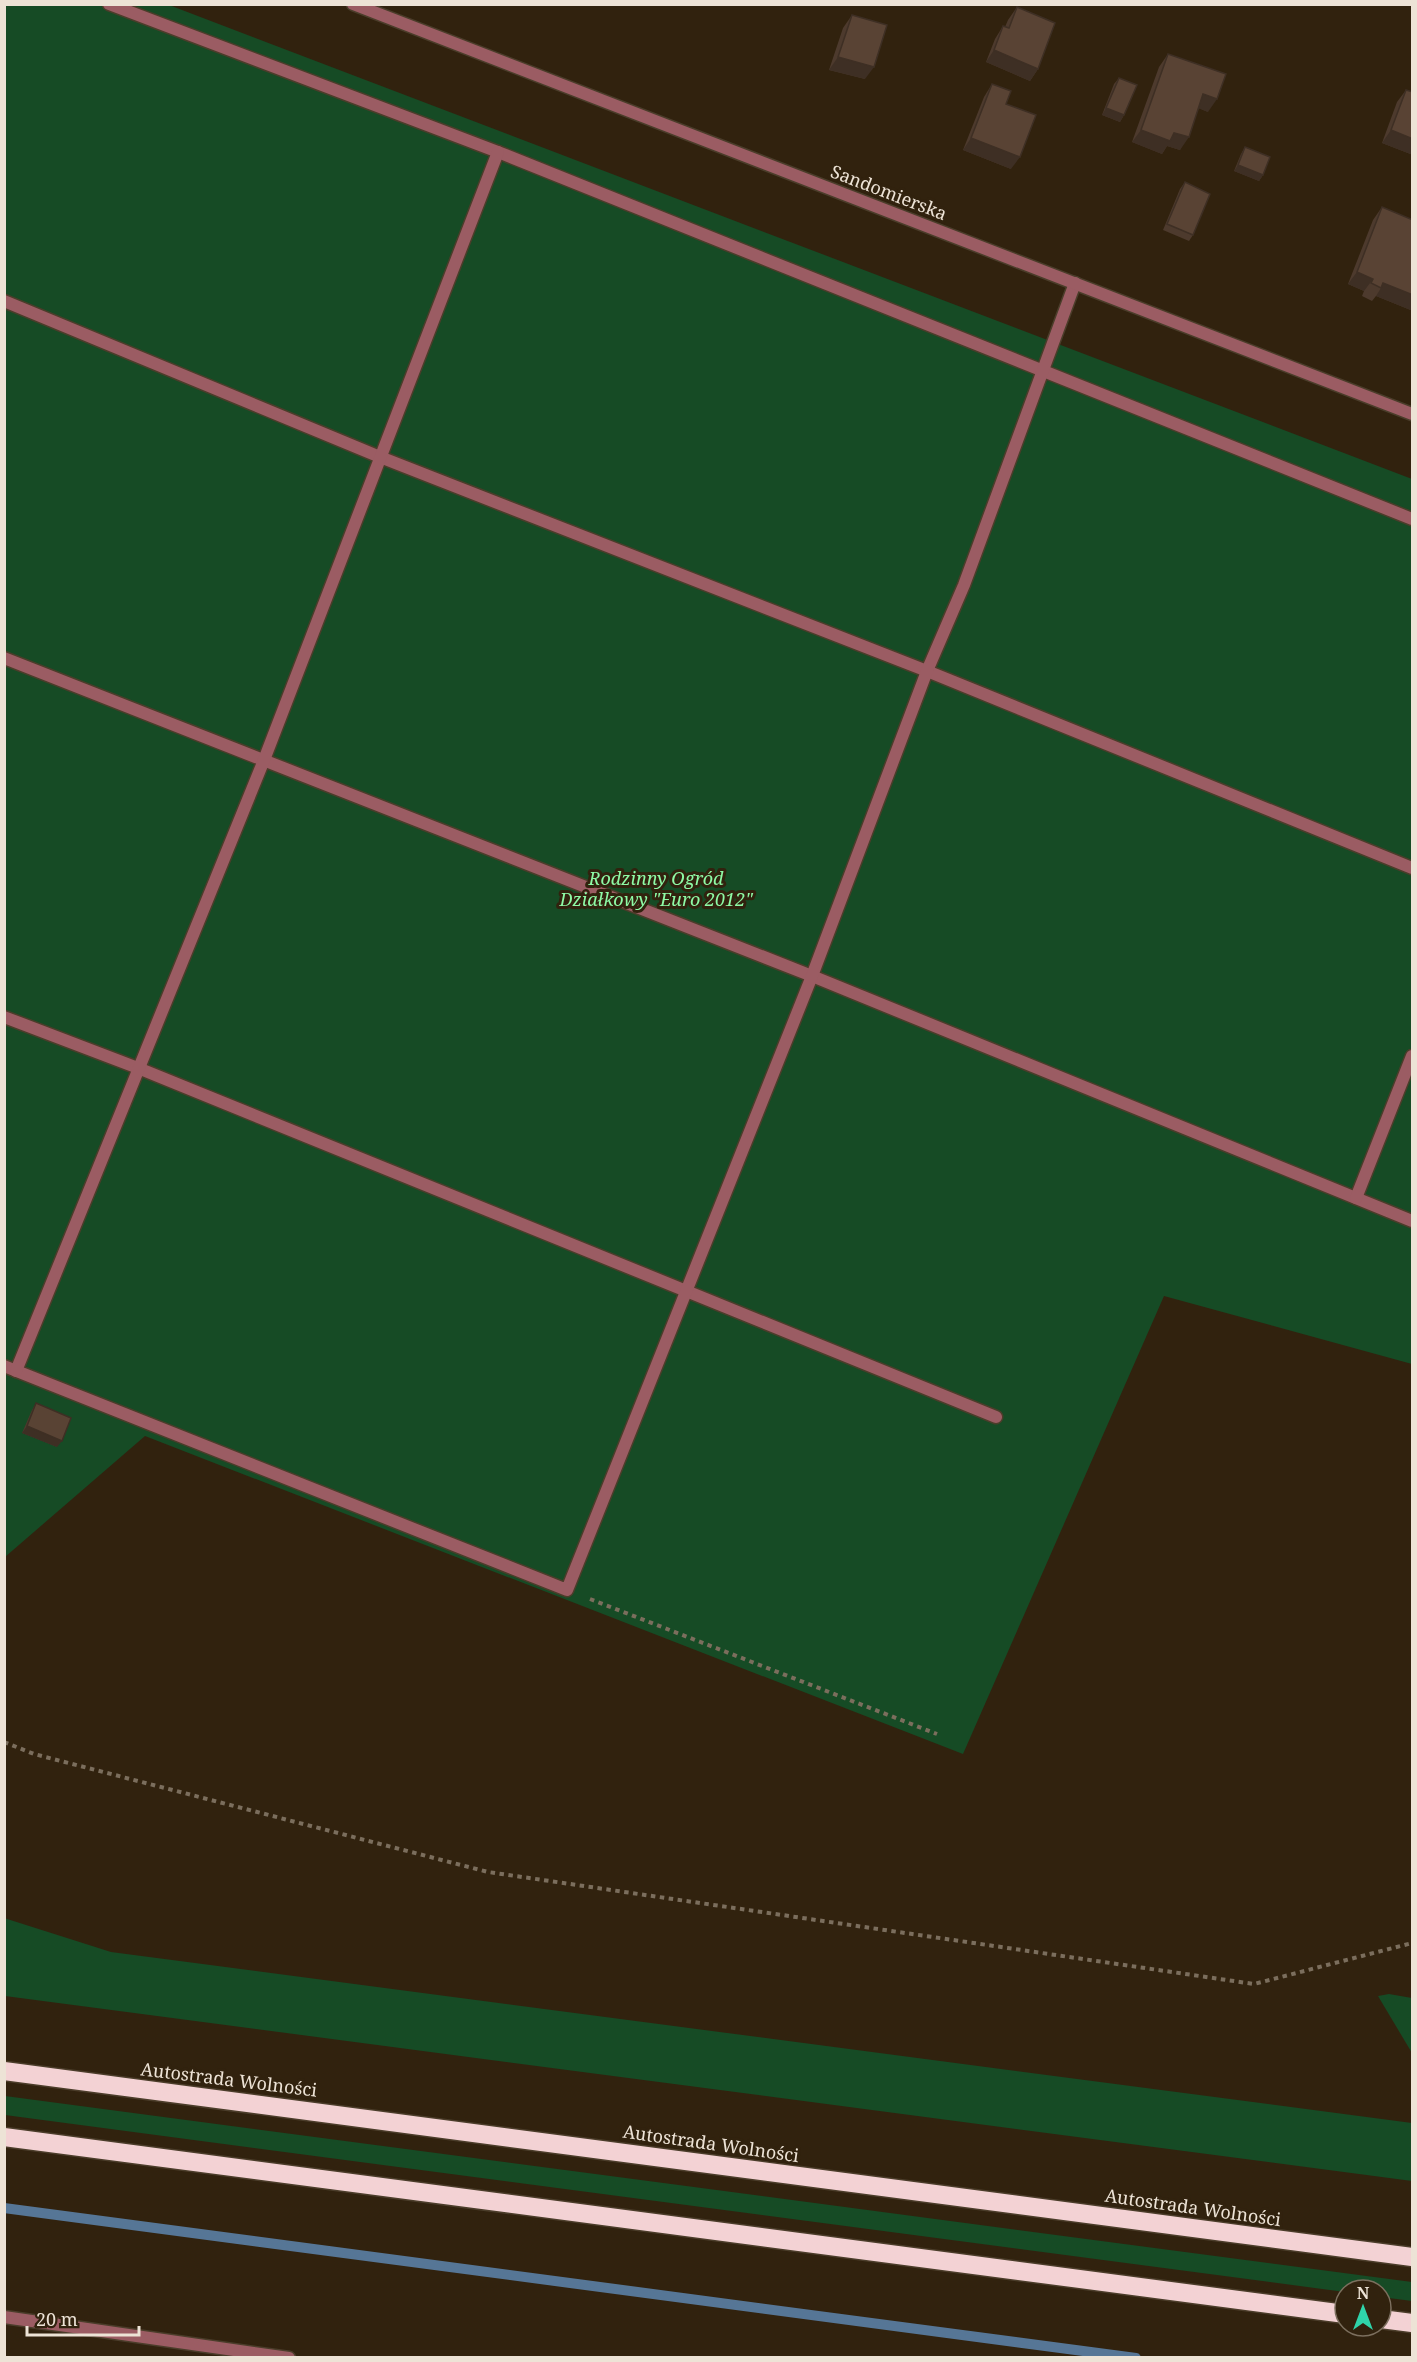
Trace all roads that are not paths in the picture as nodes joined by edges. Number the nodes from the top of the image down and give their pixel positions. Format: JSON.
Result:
{"nodes":[{"id":1,"x":109,"y":4,"type":"edge"},
{"id":2,"x":353,"y":4,"type":"edge"},
{"id":3,"x":498,"y":152,"type":"junction"},
{"id":4,"x":1075,"y":283,"type":"junction"},
{"id":5,"x":4,"y":302,"type":"edge"},
{"id":6,"x":1044,"y":369,"type":"junction"},
{"id":7,"x":1413,"y":414,"type":"edge"},
{"id":8,"x":380,"y":457,"type":"junction"},
{"id":9,"x":1413,"y":519,"type":"edge"},
{"id":10,"x":4,"y":658,"type":"edge"},
{"id":11,"x":927,"y":671,"type":"junction"},
{"id":12,"x":264,"y":760,"type":"junction"},
{"id":13,"x":1413,"y":868,"type":"edge"},
{"id":14,"x":812,"y":975,"type":"junction"},
{"id":15,"x":4,"y":1017,"type":"edge"},
{"id":16,"x":1413,"y":1056,"type":"edge"},
{"id":17,"x":138,"y":1068,"type":"junction"},
{"id":18,"x":1356,"y":1198,"type":"junction"},
{"id":19,"x":1413,"y":1221,"type":"edge"},
{"id":20,"x":687,"y":1290,"type":"junction"},
{"id":21,"x":10,"y":1369,"type":"edge"},
{"id":22,"x":996,"y":1416,"type":"dead end"},
{"id":23,"x":4,"y":2071,"type":"edge"},
{"id":24,"x":4,"y":2137,"type":"edge"},
{"id":25,"x":1413,"y":2258,"type":"edge"},
{"id":26,"x":1333,"y":2312,"type":"edge"},
{"id":27,"x":4,"y":2317,"type":"edge"},
{"id":28,"x":1393,"y":2320,"type":"edge"},
{"id":29,"x":1413,"y":2323,"type":"edge"},
{"id":30,"x":289,"y":2358,"type":"edge"}],
"edges":[{"from":1,"to":3,"type":"street"},
{"from":2,"to":4,"type":"street","name":"Sandomierska"},
{"from":3,"to":6,"type":"street"},
{"from":3,"to":8,"type":"street"},
{"from":4,"to":6,"type":"street"},
{"from":4,"to":7,"type":"street","name":"Sandomierska"},
{"from":5,"to":8,"type":"street"},
{"from":6,"to":9,"type":"street"},
{"from":6,"to":11,"type":"street"},
{"from":8,"to":11,"type":"street"},
{"from":8,"to":12,"type":"street"},
{"from":10,"to":12,"type":"street"},
{"from":11,"to":13,"type":"street"},
{"from":11,"to":14,"type":"street"},
{"from":12,"to":14,"type":"street"},
{"from":12,"to":17,"type":"street"},
{"from":14,"to":18,"type":"street"},
{"from":14,"to":20,"type":"street"},
{"from":15,"to":17,"type":"street"},
{"from":16,"to":18,"type":"street"},
{"from":17,"to":20,"type":"street"},
{"from":17,"to":21,"type":"street"},
{"from":18,"to":19,"type":"street"},
{"from":20,"to":21,"type":"street"},
{"from":20,"to":22,"type":"street"},
{"from":23,"to":25,"type":"highway","name":"Autostrada Wolności"},
{"from":24,"to":26,"type":"highway"},
{"from":27,"to":30,"type":"street"},
{"from":28,"to":29,"type":"highway"}]}
